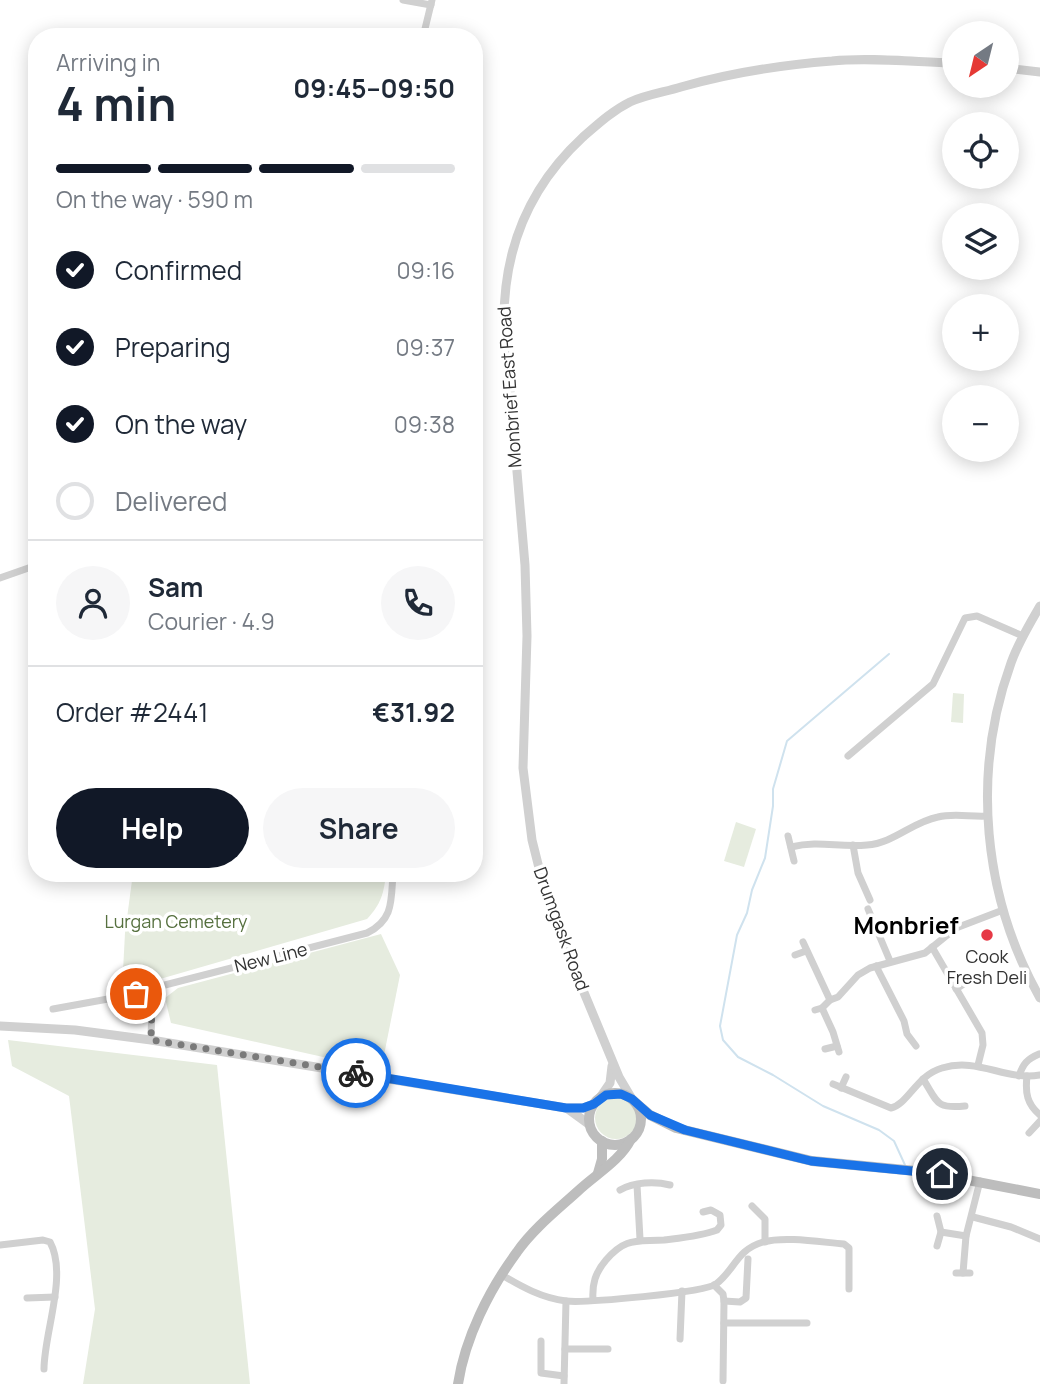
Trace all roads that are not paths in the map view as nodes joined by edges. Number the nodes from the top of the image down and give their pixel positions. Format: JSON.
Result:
{"nodes":[{"id":1,"x":404,"y":0,"type":"edge"},
{"id":2,"x":431,"y":2,"type":"edge"},
{"id":3,"x":425,"y":28,"type":"edge"},
{"id":4,"x":942,"y":63,"type":"edge"},
{"id":5,"x":1019,"y":70,"type":"edge"},
{"id":6,"x":1040,"y":72,"type":"edge"},
{"id":7,"x":28,"y":568,"type":"edge"},
{"id":8,"x":0,"y":578,"type":"edge"},
{"id":9,"x":1040,"y":606,"type":"edge"},
{"id":10,"x":1023,"y":636,"type":"junction"},
{"id":11,"x":523,"y":753,"type":"joint"},
{"id":12,"x":848,"y":756,"type":"dead end"},
{"id":13,"x":987,"y":816,"type":"junction"},
{"id":14,"x":788,"y":836,"type":"dead end"},
{"id":15,"x":853,"y":845,"type":"junction"},
{"id":16,"x":791,"y":847,"type":"junction"},
{"id":17,"x":794,"y":861,"type":"dead end"},
{"id":18,"x":392,"y":882,"type":"edge"},
{"id":19,"x":857,"y":897,"type":"dead end"},
{"id":20,"x":868,"y":909,"type":"dead end"},
{"id":21,"x":1003,"y":910,"type":"junction"},
{"id":22,"x":803,"y":942,"type":"dead end"},
{"id":23,"x":932,"y":947,"type":"junction"},
{"id":24,"x":806,"y":951,"type":"junction"},
{"id":25,"x":795,"y":955,"type":"dead end"},
{"id":26,"x":890,"y":961,"type":"junction"},
{"id":27,"x":876,"y":966,"type":"junction"},
{"id":28,"x":965,"y":983,"type":"dead end"},
{"id":29,"x":956,"y":989,"type":"junction"},
{"id":30,"x":1040,"y":998,"type":"edge"},
{"id":31,"x":152,"y":999,"type":"junction"},
{"id":32,"x":830,"y":1000,"type":"junction"},
{"id":33,"x":52,"y":1009,"type":"dead end"},
{"id":34,"x":2,"y":1026,"type":"edge"},
{"id":35,"x":151,"y":1040,"type":"junction"},
{"id":36,"x":916,"y":1046,"type":"dead end"},
{"id":37,"x":825,"y":1049,"type":"dead end"},
{"id":38,"x":1039,"y":1054,"type":"edge"},
{"id":39,"x":611,"y":1059,"type":"junction"},
{"id":40,"x":978,"y":1065,"type":"junction"},
{"id":41,"x":1040,"y":1075,"type":"edge"},
{"id":42,"x":846,"y":1076,"type":"dead end"},
{"id":43,"x":1023,"y":1076,"type":"junction"},
{"id":44,"x":923,"y":1079,"type":"junction"},
{"id":45,"x":833,"y":1084,"type":"dead end"},
{"id":46,"x":841,"y":1088,"type":"junction"},
{"id":47,"x":596,"y":1101,"type":"junction"},
{"id":48,"x":634,"y":1101,"type":"junction"},
{"id":49,"x":965,"y":1106,"type":"dead end"},
{"id":50,"x":566,"y":1108,"type":"junction"},
{"id":51,"x":1040,"y":1118,"type":"edge"},
{"id":52,"x":590,"y":1125,"type":"junction"},
{"id":53,"x":676,"y":1128,"type":"junction"},
{"id":54,"x":1029,"y":1133,"type":"dead end"},
{"id":55,"x":635,"y":1134,"type":"junction"},
{"id":56,"x":602,"y":1141,"type":"junction"},
{"id":57,"x":598,"y":1173,"type":"junction"},
{"id":58,"x":980,"y":1181,"type":"junction"},
{"id":59,"x":637,"y":1185,"type":"junction"},
{"id":60,"x":670,"y":1185,"type":"dead end"},
{"id":61,"x":620,"y":1190,"type":"dead end"},
{"id":62,"x":1040,"y":1195,"type":"edge"},
{"id":63,"x":752,"y":1206,"type":"dead end"},
{"id":64,"x":703,"y":1212,"type":"dead end"},
{"id":65,"x":937,"y":1216,"type":"dead end"},
{"id":66,"x":973,"y":1217,"type":"junction"},
{"id":67,"x":941,"y":1231,"type":"junction"},
{"id":68,"x":967,"y":1236,"type":"junction"},
{"id":69,"x":640,"y":1239,"type":"junction"},
{"id":70,"x":1040,"y":1239,"type":"edge"},
{"id":71,"x":765,"y":1242,"type":"junction"},
{"id":72,"x":0,"y":1245,"type":"edge"},
{"id":73,"x":937,"y":1246,"type":"dead end"},
{"id":74,"x":748,"y":1259,"type":"dead end"},
{"id":75,"x":963,"y":1273,"type":"dead end"},
{"id":76,"x":502,"y":1275,"type":"junction"},
{"id":77,"x":714,"y":1286,"type":"junction"},
{"id":78,"x":849,"y":1289,"type":"dead end"},
{"id":79,"x":682,"y":1292,"type":"junction"},
{"id":80,"x":55,"y":1297,"type":"junction"},
{"id":81,"x":27,"y":1298,"type":"dead end"},
{"id":82,"x":593,"y":1300,"type":"junction"},
{"id":83,"x":566,"y":1301,"type":"junction"},
{"id":84,"x":724,"y":1301,"type":"junction"},
{"id":85,"x":724,"y":1323,"type":"junction"},
{"id":86,"x":807,"y":1323,"type":"dead end"},
{"id":87,"x":680,"y":1339,"type":"dead end"},
{"id":88,"x":541,"y":1341,"type":"dead end"},
{"id":89,"x":565,"y":1349,"type":"junction"},
{"id":90,"x":608,"y":1349,"type":"dead end"},
{"id":91,"x":33,"y":1356,"type":"dead end"},
{"id":92,"x":44,"y":1356,"type":"junction"},
{"id":93,"x":44,"y":1369,"type":"dead end"},
{"id":94,"x":564,"y":1380,"type":"edge"},
{"id":95,"x":723,"y":1381,"type":"dead end"},
{"id":96,"x":457,"y":1384,"type":"edge"}],
"edges":[{"from":1,"to":2,"type":"street"},
{"from":2,"to":3,"type":"street"},
{"from":4,"to":11,"type":"street","name":"Monbrief East Road"},
{"from":5,"to":6,"type":"street"},
{"from":7,"to":8,"type":"street"},
{"from":9,"to":10,"type":"street"},
{"from":10,"to":12,"type":"street"},
{"from":10,"to":13,"type":"street"},
{"from":11,"to":39,"type":"street","name":"Drumgask Road"},
{"from":13,"to":15,"type":"street"},
{"from":13,"to":21,"type":"street"},
{"from":14,"to":16,"type":"street"},
{"from":15,"to":16,"type":"street"},
{"from":15,"to":19,"type":"street"},
{"from":16,"to":17,"type":"street"},
{"from":18,"to":31,"type":"street","name":"New Line"},
{"from":20,"to":26,"type":"street"},
{"from":21,"to":23,"type":"street"},
{"from":21,"to":30,"type":"street"},
{"from":22,"to":24,"type":"street"},
{"from":23,"to":26,"type":"street"},
{"from":23,"to":29,"type":"street"},
{"from":24,"to":25,"type":"street"},
{"from":24,"to":32,"type":"street"},
{"from":26,"to":27,"type":"street"},
{"from":27,"to":32,"type":"street"},
{"from":27,"to":36,"type":"street"},
{"from":28,"to":29,"type":"street"},
{"from":29,"to":40,"type":"street"},
{"from":31,"to":33,"type":"street"},
{"from":31,"to":35,"type":"street"},
{"from":32,"to":37,"type":"street"},
{"from":34,"to":35,"type":"street"},
{"from":35,"to":50,"type":"street"},
{"from":38,"to":43,"type":"street"},
{"from":39,"to":47,"type":"street"},
{"from":39,"to":48,"type":"street","name":"Drumgask Road"},
{"from":40,"to":43,"type":"street"},
{"from":40,"to":44,"type":"street"},
{"from":41,"to":43,"type":"street"},
{"from":42,"to":46,"type":"street"},
{"from":43,"to":51,"type":"street"},
{"from":44,"to":46,"type":"street"},
{"from":44,"to":49,"type":"street"},
{"from":45,"to":46,"type":"street"},
{"from":47,"to":48,"type":"main road"},
{"from":47,"to":50,"type":"street"},
{"from":47,"to":52,"type":"main road"},
{"from":48,"to":53,"type":"main road"},
{"from":48,"to":55,"type":"main road"},
{"from":50,"to":52,"type":"street"},
{"from":51,"to":54,"type":"street"},
{"from":52,"to":56,"type":"main road"},
{"from":53,"to":55,"type":"main road"},
{"from":53,"to":58,"type":"main road"},
{"from":55,"to":56,"type":"main road"},
{"from":55,"to":57,"type":"main road"},
{"from":56,"to":57,"type":"main road"},
{"from":57,"to":76,"type":"main road"},
{"from":58,"to":62,"type":"main road"},
{"from":58,"to":66,"type":"street"},
{"from":59,"to":60,"type":"street"},
{"from":59,"to":61,"type":"street"},
{"from":59,"to":69,"type":"street"},
{"from":63,"to":71,"type":"street"},
{"from":64,"to":69,"type":"street"},
{"from":65,"to":67,"type":"street"},
{"from":66,"to":68,"type":"street"},
{"from":66,"to":70,"type":"street"},
{"from":67,"to":68,"type":"street"},
{"from":67,"to":73,"type":"street"},
{"from":68,"to":75,"type":"street"},
{"from":69,"to":82,"type":"street"},
{"from":71,"to":77,"type":"street"},
{"from":71,"to":78,"type":"street"},
{"from":72,"to":80,"type":"street"},
{"from":74,"to":84,"type":"street"},
{"from":76,"to":83,"type":"street"},
{"from":76,"to":96,"type":"main road"},
{"from":77,"to":79,"type":"street"},
{"from":77,"to":84,"type":"street"},
{"from":79,"to":82,"type":"street"},
{"from":79,"to":87,"type":"street"},
{"from":80,"to":81,"type":"street"},
{"from":80,"to":92,"type":"street"},
{"from":82,"to":83,"type":"street"},
{"from":83,"to":89,"type":"street"},
{"from":84,"to":85,"type":"street"},
{"from":85,"to":86,"type":"street"},
{"from":85,"to":95,"type":"street"},
{"from":88,"to":94,"type":"street"},
{"from":89,"to":90,"type":"street"},
{"from":89,"to":94,"type":"street"},
{"from":91,"to":92,"type":"street"},
{"from":92,"to":93,"type":"street"}]}
